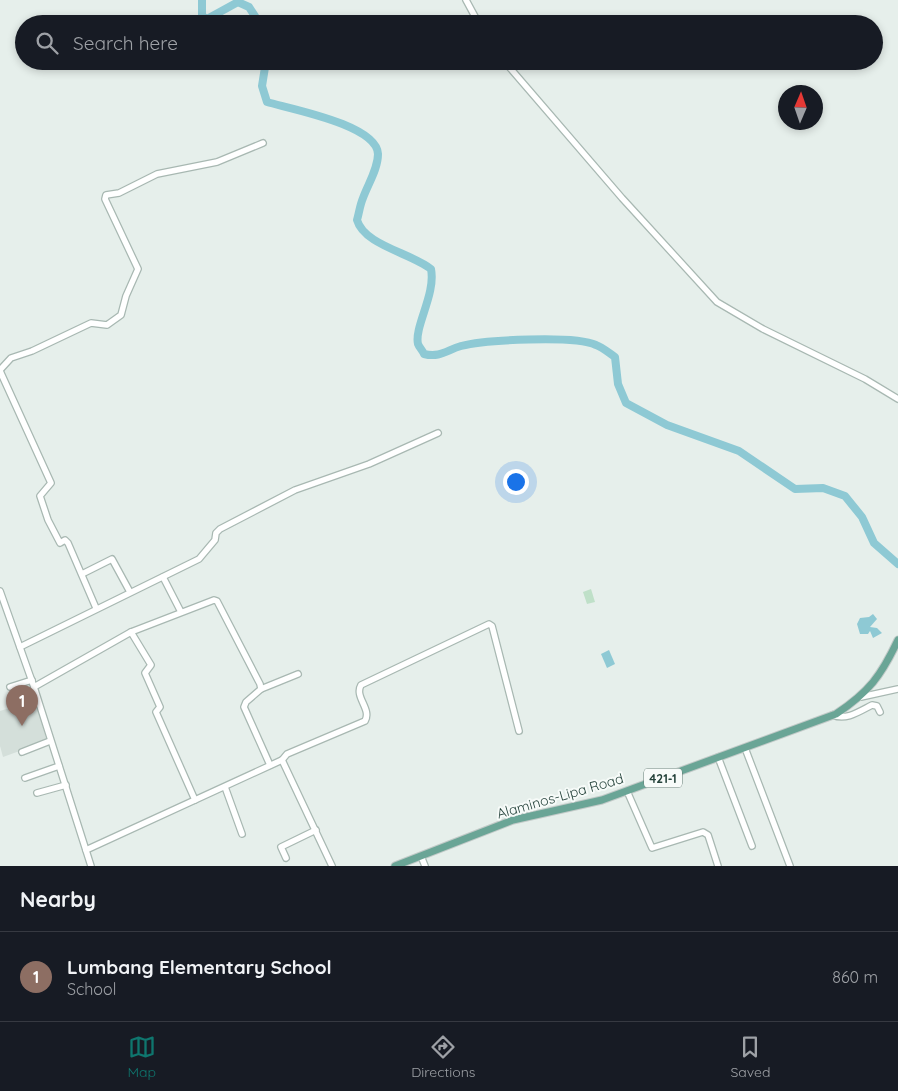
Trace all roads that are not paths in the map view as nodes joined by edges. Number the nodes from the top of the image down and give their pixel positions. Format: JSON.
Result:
{"nodes":[{"id":1,"x":466,"y":0,"type":"edge"},
{"id":2,"x":474,"y":15,"type":"edge"},
{"id":3,"x":512,"y":70,"type":"edge"},
{"id":4,"x":263,"y":143,"type":"dead end"},
{"id":5,"x":0,"y":370,"type":"edge"},
{"id":6,"x":898,"y":399,"type":"edge"},
{"id":7,"x":438,"y":433,"type":"dead end"},
{"id":8,"x":82,"y":574,"type":"junction"},
{"id":9,"x":163,"y":577,"type":"junction"},
{"id":10,"x":0,"y":591,"type":"edge"},
{"id":11,"x":130,"y":592,"type":"junction"},
{"id":12,"x":96,"y":608,"type":"junction"},
{"id":13,"x":180,"y":612,"type":"junction"},
{"id":14,"x":131,"y":632,"type":"junction"},
{"id":15,"x":898,"y":640,"type":"edge"},
{"id":16,"x":20,"y":647,"type":"junction"},
{"id":17,"x":298,"y":674,"type":"dead end"},
{"id":18,"x":32,"y":680,"type":"junction"},
{"id":19,"x":10,"y":686,"type":"dead end"},
{"id":20,"x":34,"y":687,"type":"junction"},
{"id":21,"x":261,"y":689,"type":"junction"},
{"id":22,"x":898,"y":689,"type":"edge"},
{"id":23,"x":861,"y":698,"type":"junction"},
{"id":24,"x":880,"y":712,"type":"dead end"},
{"id":25,"x":833,"y":716,"type":"junction"},
{"id":26,"x":518,"y":731,"type":"dead end"},
{"id":27,"x":50,"y":741,"type":"junction"},
{"id":28,"x":745,"y":748,"type":"junction"},
{"id":29,"x":22,"y":752,"type":"dead end"},
{"id":30,"x":718,"y":757,"type":"junction"},
{"id":31,"x":282,"y":760,"type":"junction"},
{"id":32,"x":270,"y":765,"type":"junction"},
{"id":33,"x":59,"y":766,"type":"junction"},
{"id":34,"x":25,"y":778,"type":"dead end"},
{"id":35,"x":66,"y":785,"type":"junction"},
{"id":36,"x":224,"y":787,"type":"junction"},
{"id":37,"x":627,"y":791,"type":"junction"},
{"id":38,"x":37,"y":793,"type":"dead end"},
{"id":39,"x":195,"y":800,"type":"junction"},
{"id":40,"x":316,"y":830,"type":"junction"},
{"id":41,"x":242,"y":834,"type":"dead end"},
{"id":42,"x":752,"y":846,"type":"dead end"},
{"id":43,"x":86,"y":850,"type":"junction"},
{"id":44,"x":421,"y":856,"type":"junction"},
{"id":45,"x":286,"y":858,"type":"dead end"},
{"id":46,"x":91,"y":866,"type":"edge"},
{"id":47,"x":332,"y":866,"type":"edge"},
{"id":48,"x":395,"y":866,"type":"edge"},
{"id":49,"x":425,"y":866,"type":"edge"},
{"id":50,"x":718,"y":866,"type":"edge"},
{"id":51,"x":790,"y":866,"type":"edge"}],
"edges":[{"from":1,"to":2,"type":"street"},
{"from":3,"to":6,"type":"street"},
{"from":4,"to":5,"type":"street"},
{"from":5,"to":8,"type":"street"},
{"from":7,"to":9,"type":"street"},
{"from":8,"to":11,"type":"street"},
{"from":8,"to":12,"type":"street"},
{"from":9,"to":11,"type":"street"},
{"from":9,"to":13,"type":"street"},
{"from":10,"to":16,"type":"street"},
{"from":11,"to":12,"type":"street"},
{"from":12,"to":16,"type":"street"},
{"from":13,"to":14,"type":"street"},
{"from":13,"to":21,"type":"street"},
{"from":14,"to":20,"type":"street"},
{"from":14,"to":39,"type":"street"},
{"from":15,"to":23,"type":"main road","name":"Alaminos-Lipa Road","number":"421-1"},
{"from":16,"to":18,"type":"street"},
{"from":17,"to":21,"type":"street"},
{"from":18,"to":19,"type":"street"},
{"from":18,"to":20,"type":"street"},
{"from":20,"to":27,"type":"street"},
{"from":21,"to":32,"type":"street"},
{"from":22,"to":23,"type":"street"},
{"from":23,"to":25,"type":"main road","name":"Alaminos-Lipa Road","number":"421-1"},
{"from":24,"to":25,"type":"street"},
{"from":25,"to":28,"type":"main road","name":"Alaminos-Lipa Road","number":"421-1"},
{"from":26,"to":31,"type":"street"},
{"from":27,"to":29,"type":"street"},
{"from":27,"to":33,"type":"street"},
{"from":28,"to":30,"type":"main road","name":"Alaminos-Lipa Road","number":"421-1"},
{"from":28,"to":51,"type":"street"},
{"from":30,"to":37,"type":"main road","name":"Alaminos-Lipa Road","number":"421-1"},
{"from":30,"to":42,"type":"street"},
{"from":31,"to":32,"type":"street"},
{"from":31,"to":40,"type":"street"},
{"from":32,"to":36,"type":"street"},
{"from":33,"to":34,"type":"street"},
{"from":33,"to":35,"type":"street"},
{"from":35,"to":38,"type":"street"},
{"from":35,"to":43,"type":"street"},
{"from":36,"to":39,"type":"street"},
{"from":36,"to":41,"type":"street"},
{"from":37,"to":44,"type":"main road","name":"Alaminos-Lipa Road","number":"421-1"},
{"from":37,"to":50,"type":"street"},
{"from":39,"to":43,"type":"street"},
{"from":40,"to":45,"type":"street"},
{"from":40,"to":47,"type":"street"},
{"from":43,"to":46,"type":"street"},
{"from":44,"to":48,"type":"main road","name":"Alaminos-Lipa Road","number":"421-1"},
{"from":44,"to":49,"type":"street"}]}
